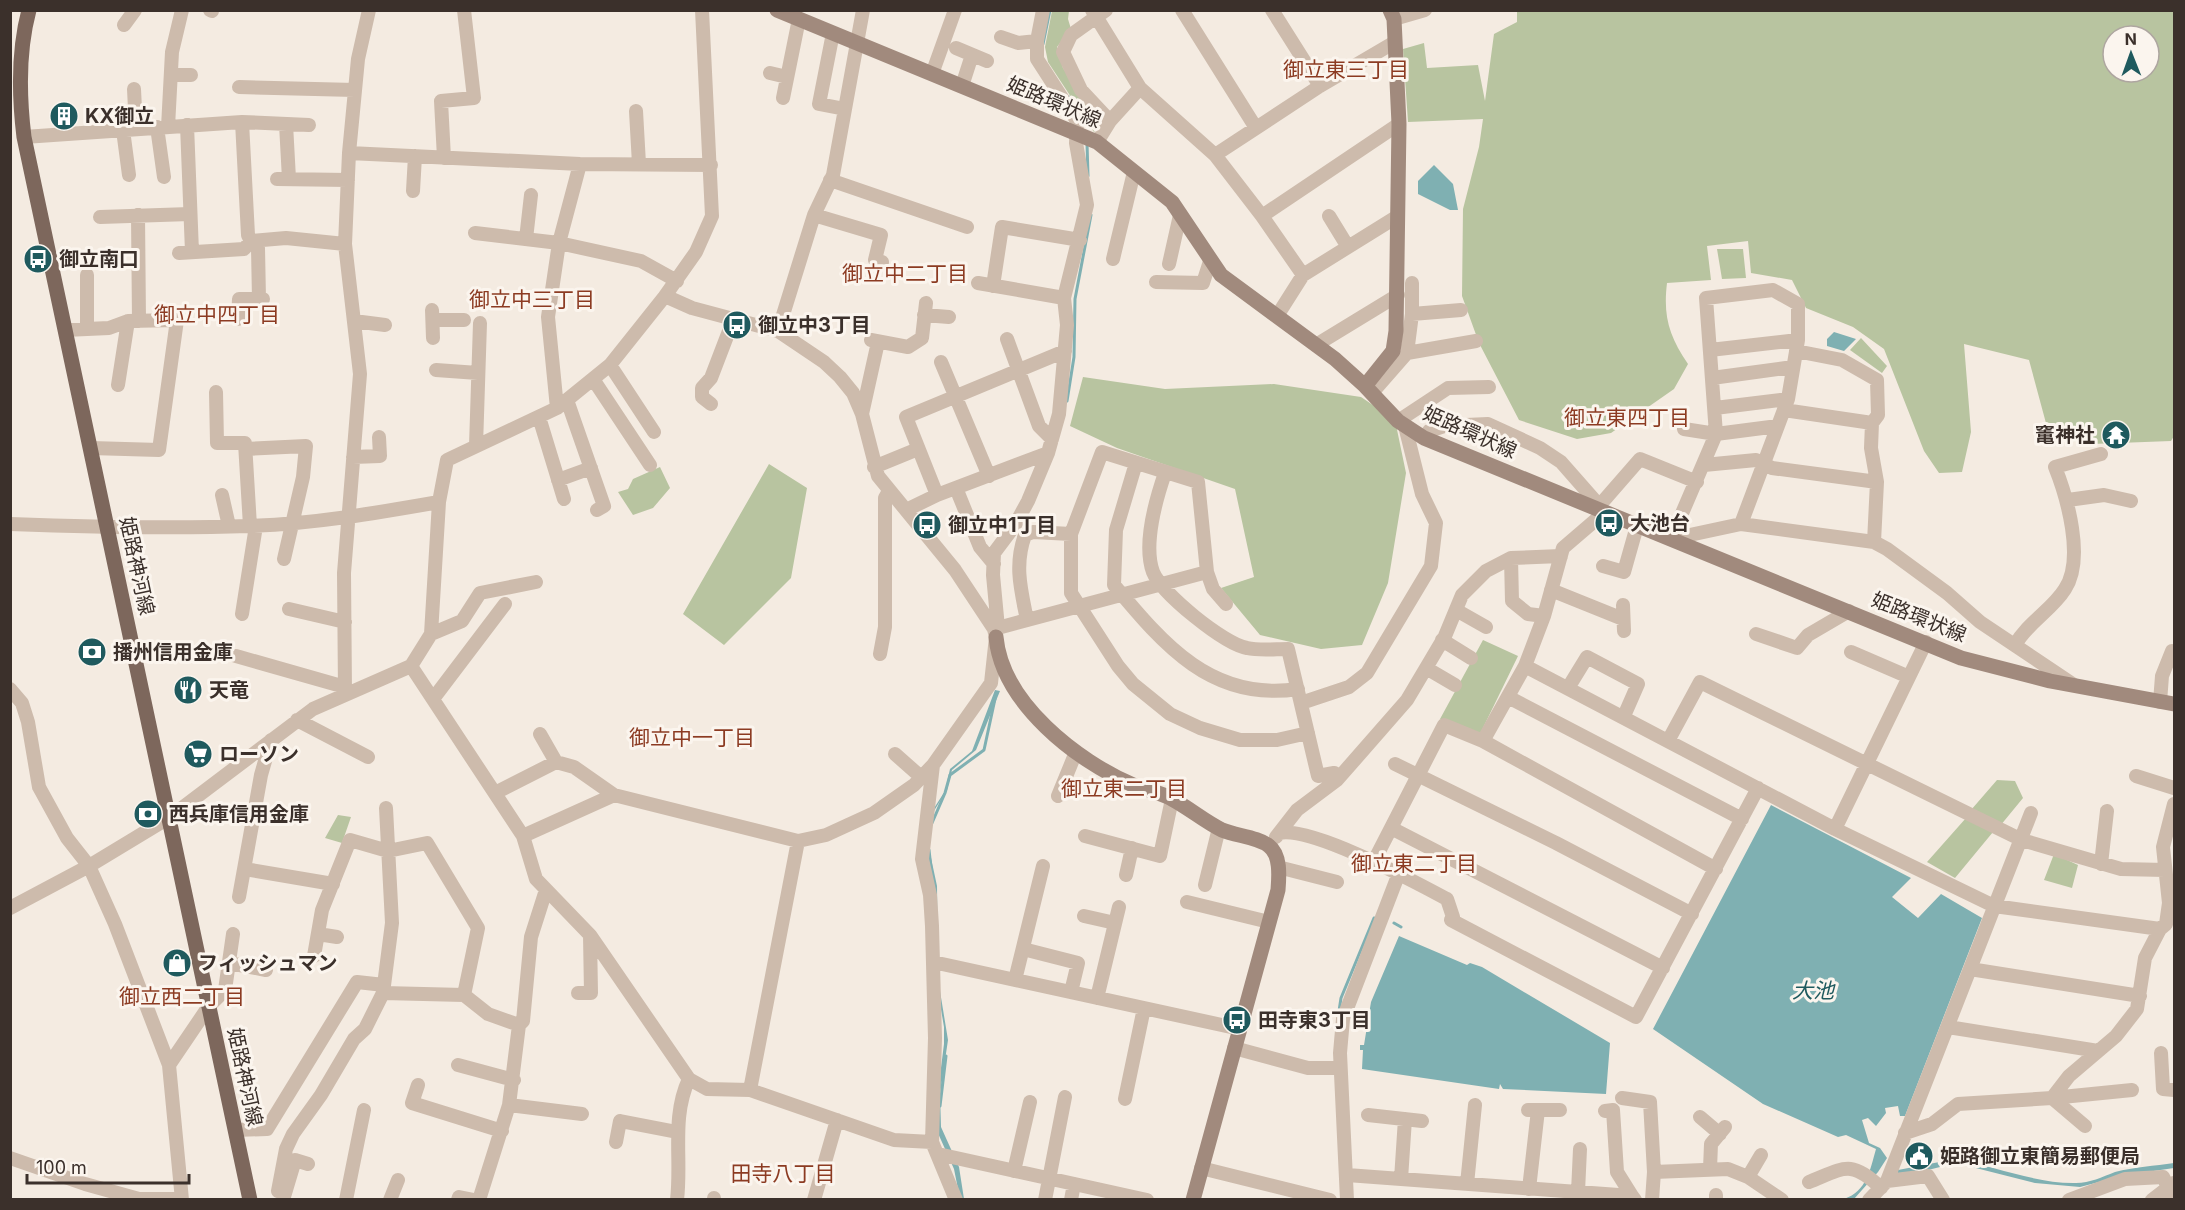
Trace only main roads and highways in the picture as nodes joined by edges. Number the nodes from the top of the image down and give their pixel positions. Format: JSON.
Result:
{"nodes":[{"id":1,"x":29,"y":10,"type":"edge"},
{"id":2,"x":777,"y":10,"type":"edge"},
{"id":3,"x":1392,"y":15,"type":"edge"},
{"id":4,"x":16,"y":62,"type":"edge"},
{"id":5,"x":1369,"y":389,"type":"junction"},
{"id":6,"x":999,"y":630,"type":"road end"},
{"id":7,"x":2167,"y":703,"type":"edge"},
{"id":8,"x":250,"y":1200,"type":"edge"},
{"id":9,"x":1193,"y":1200,"type":"edge"}],
"edges":[{"from":1,"to":4,"type":"main road","name":"姫路神河線"},
{"from":2,"to":5,"type":"main road","name":"姫路環状線"},
{"from":3,"to":5,"type":"main road"},
{"from":4,"to":8,"type":"main road","name":"姫路神河線"},
{"from":5,"to":7,"type":"main road","name":"姫路環状線"},
{"from":6,"to":9,"type":"main road"}]}
